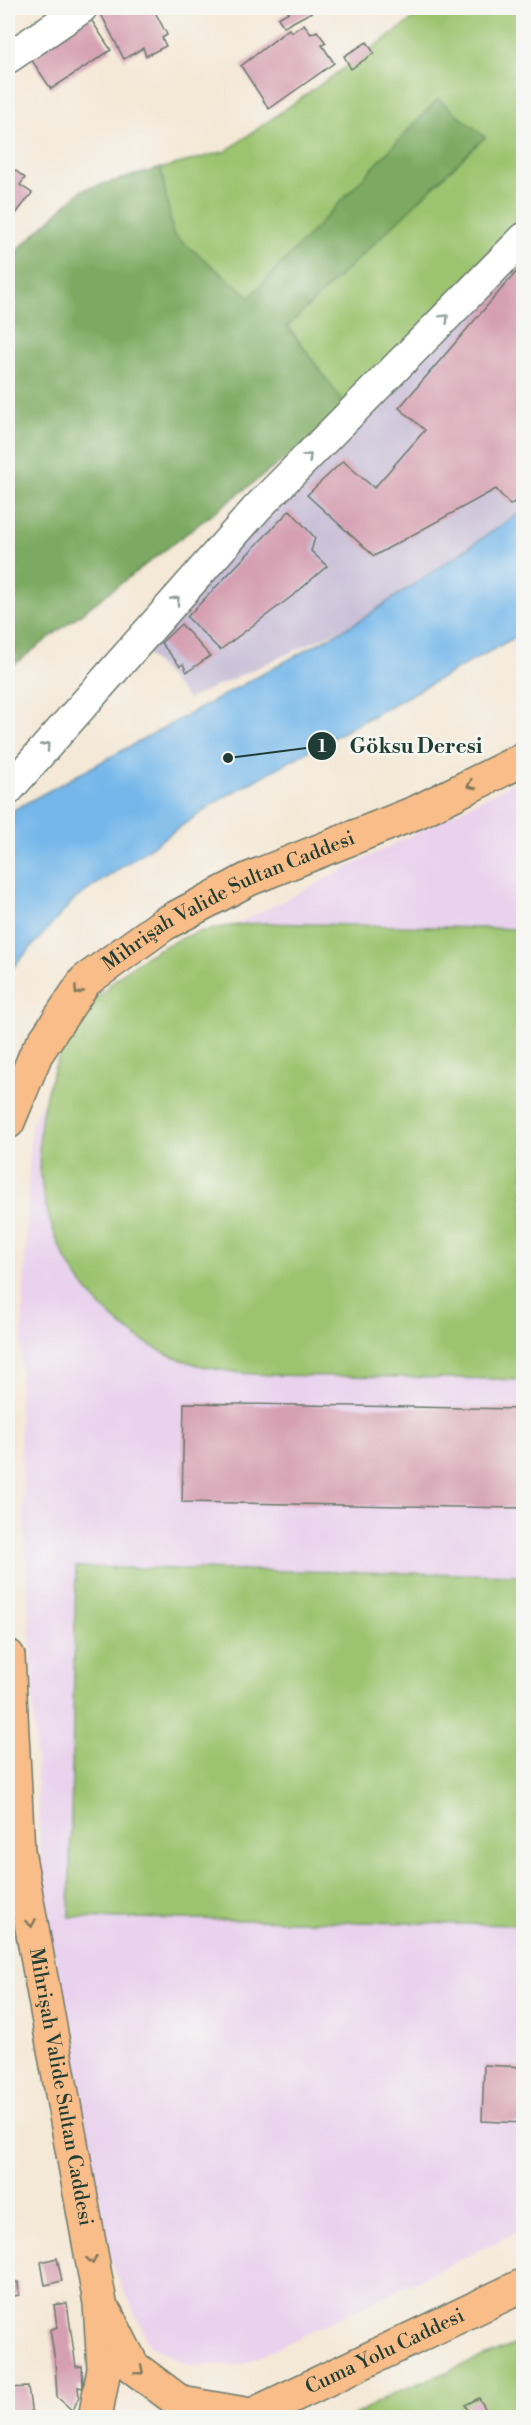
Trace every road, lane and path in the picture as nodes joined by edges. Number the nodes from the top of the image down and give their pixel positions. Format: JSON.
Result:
{"nodes":[{"id":1,"x":82,"y":8,"type":"edge"},
{"id":2,"x":8,"y":58,"type":"edge"},
{"id":3,"x":524,"y":238,"type":"edge"},
{"id":4,"x":524,"y":759,"type":"edge"},
{"id":5,"x":8,"y":790,"type":"edge"},
{"id":6,"x":8,"y":1122,"type":"edge"},
{"id":7,"x":8,"y":1656,"type":"edge"},
{"id":8,"x":524,"y":2285,"type":"edge"},
{"id":9,"x":100,"y":2303,"type":"junction"},
{"id":10,"x":249,"y":2416,"type":"edge"},
{"id":11,"x":95,"y":2418,"type":"edge"}],
"edges":[{"from":1,"to":2,"type":"street"},
{"from":5,"to":3,"type":"street","one_way":true},
{"from":4,"to":6,"type":"main road","name":"Mihrişah Valide Sultan Caddesi","one_way":true},
{"from":7,"to":9,"type":"main road","name":"Mihrişah Valide Sultan Caddesi","one_way":true},
{"from":8,"to":10,"type":"main road","name":"Cuma Yolu Caddesi"},
{"from":9,"to":10,"type":"main road","one_way":true},
{"from":9,"to":11,"type":"main road"}]}
